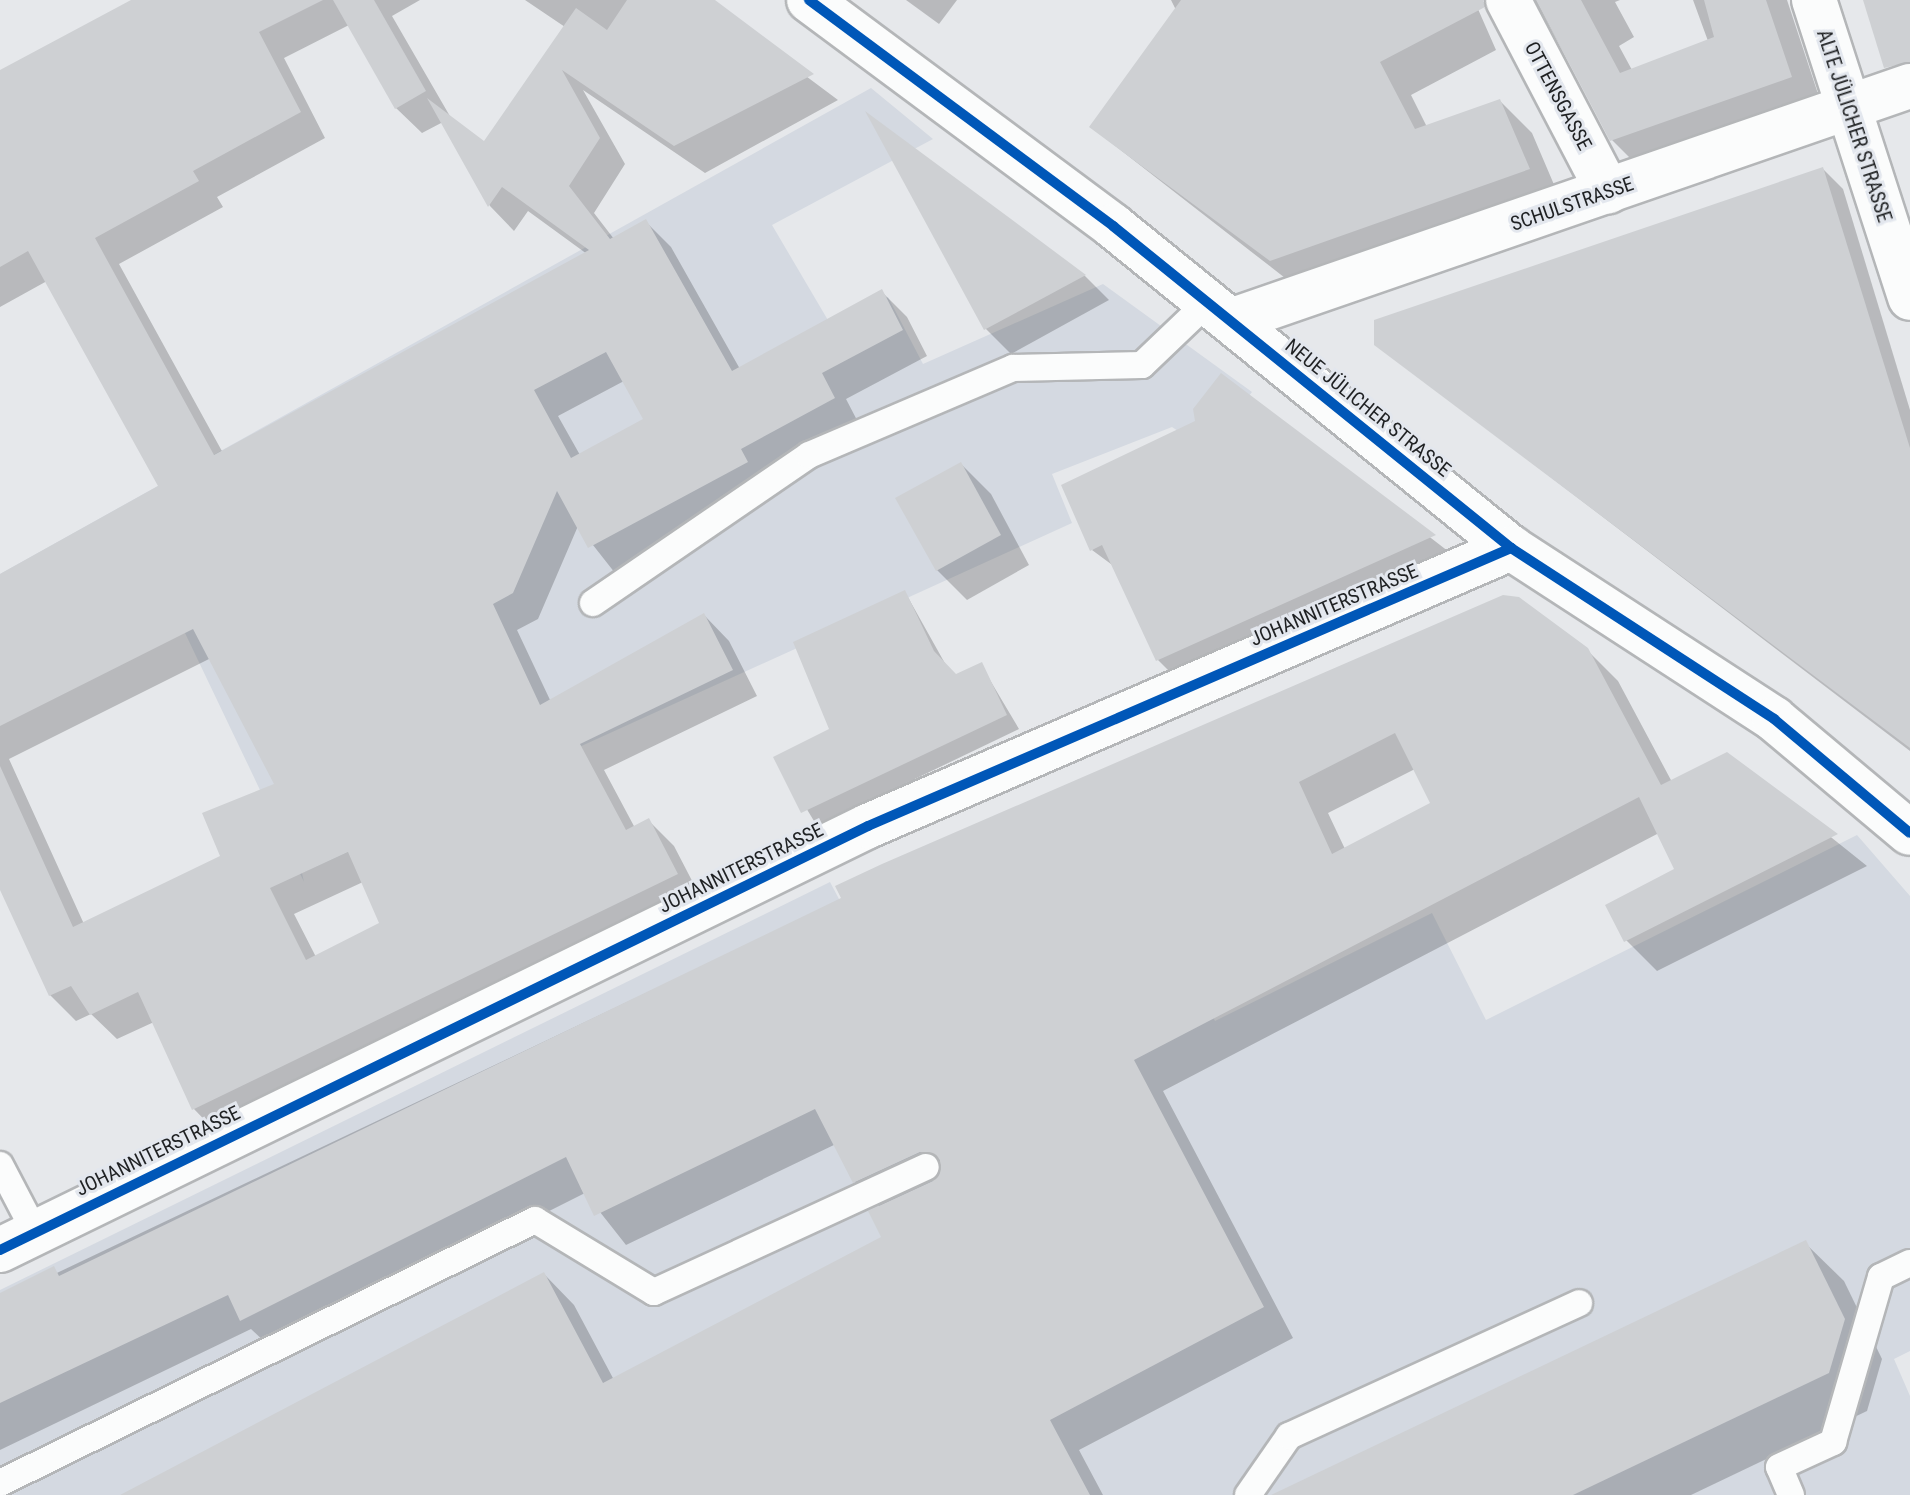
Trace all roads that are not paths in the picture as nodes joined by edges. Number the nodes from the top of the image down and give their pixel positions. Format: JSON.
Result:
{"nodes":[{"id":1,"x":809,"y":0,"type":"edge"},
{"id":2,"x":1508,"y":0,"type":"edge"},
{"id":3,"x":1814,"y":0,"type":"edge"},
{"id":4,"x":1910,"y":86,"type":"edge"},
{"id":5,"x":1847,"y":107,"type":"junction"},
{"id":6,"x":1608,"y":191,"type":"junction"},
{"id":7,"x":1910,"y":298,"type":"edge"},
{"id":8,"x":1221,"y":311,"type":"junction"},
{"id":9,"x":1511,"y":548,"type":"junction"},
{"id":10,"x":593,"y":603,"type":"dead end"},
{"id":11,"x":1910,"y":833,"type":"edge"},
{"id":12,"x":0,"y":1165,"type":"edge"},
{"id":13,"x":926,"y":1167,"type":"dead end"},
{"id":14,"x":17,"y":1241,"type":"edge"},
{"id":15,"x":1910,"y":1263,"type":"edge"},
{"id":16,"x":1579,"y":1303,"type":"dead end"},
{"id":17,"x":0,"y":1483,"type":"edge"},
{"id":18,"x":1248,"y":1495,"type":"edge"},
{"id":19,"x":1791,"y":1495,"type":"edge"}],
"edges":[{"from":1,"to":8,"type":"street","name":"NEUE JÜLICHER STRASSE"},
{"from":2,"to":6,"type":"street","name":"OTTENSGASSE"},
{"from":3,"to":5,"type":"street","name":"ALTE JÜLICHER STRASSE"},
{"from":4,"to":5,"type":"street","name":"SCHULSTRASSE"},
{"from":5,"to":6,"type":"street","name":"SCHULSTRASSE"},
{"from":5,"to":7,"type":"street","name":"ALTE JÜLICHER STRASSE"},
{"from":6,"to":8,"type":"street","name":"SCHULSTRASSE"},
{"from":8,"to":9,"type":"street","name":"NEUE JÜLICHER STRASSE"},
{"from":8,"to":10,"type":"lane"},
{"from":9,"to":11,"type":"street","name":"NEUE JÜLICHER STRASSE"},
{"from":9,"to":14,"type":"street","name":"JOHANNITERSTRASSE"},
{"from":12,"to":14,"type":"lane"},
{"from":13,"to":17,"type":"lane"},
{"from":15,"to":19,"type":"lane"},
{"from":16,"to":18,"type":"lane"}]}
